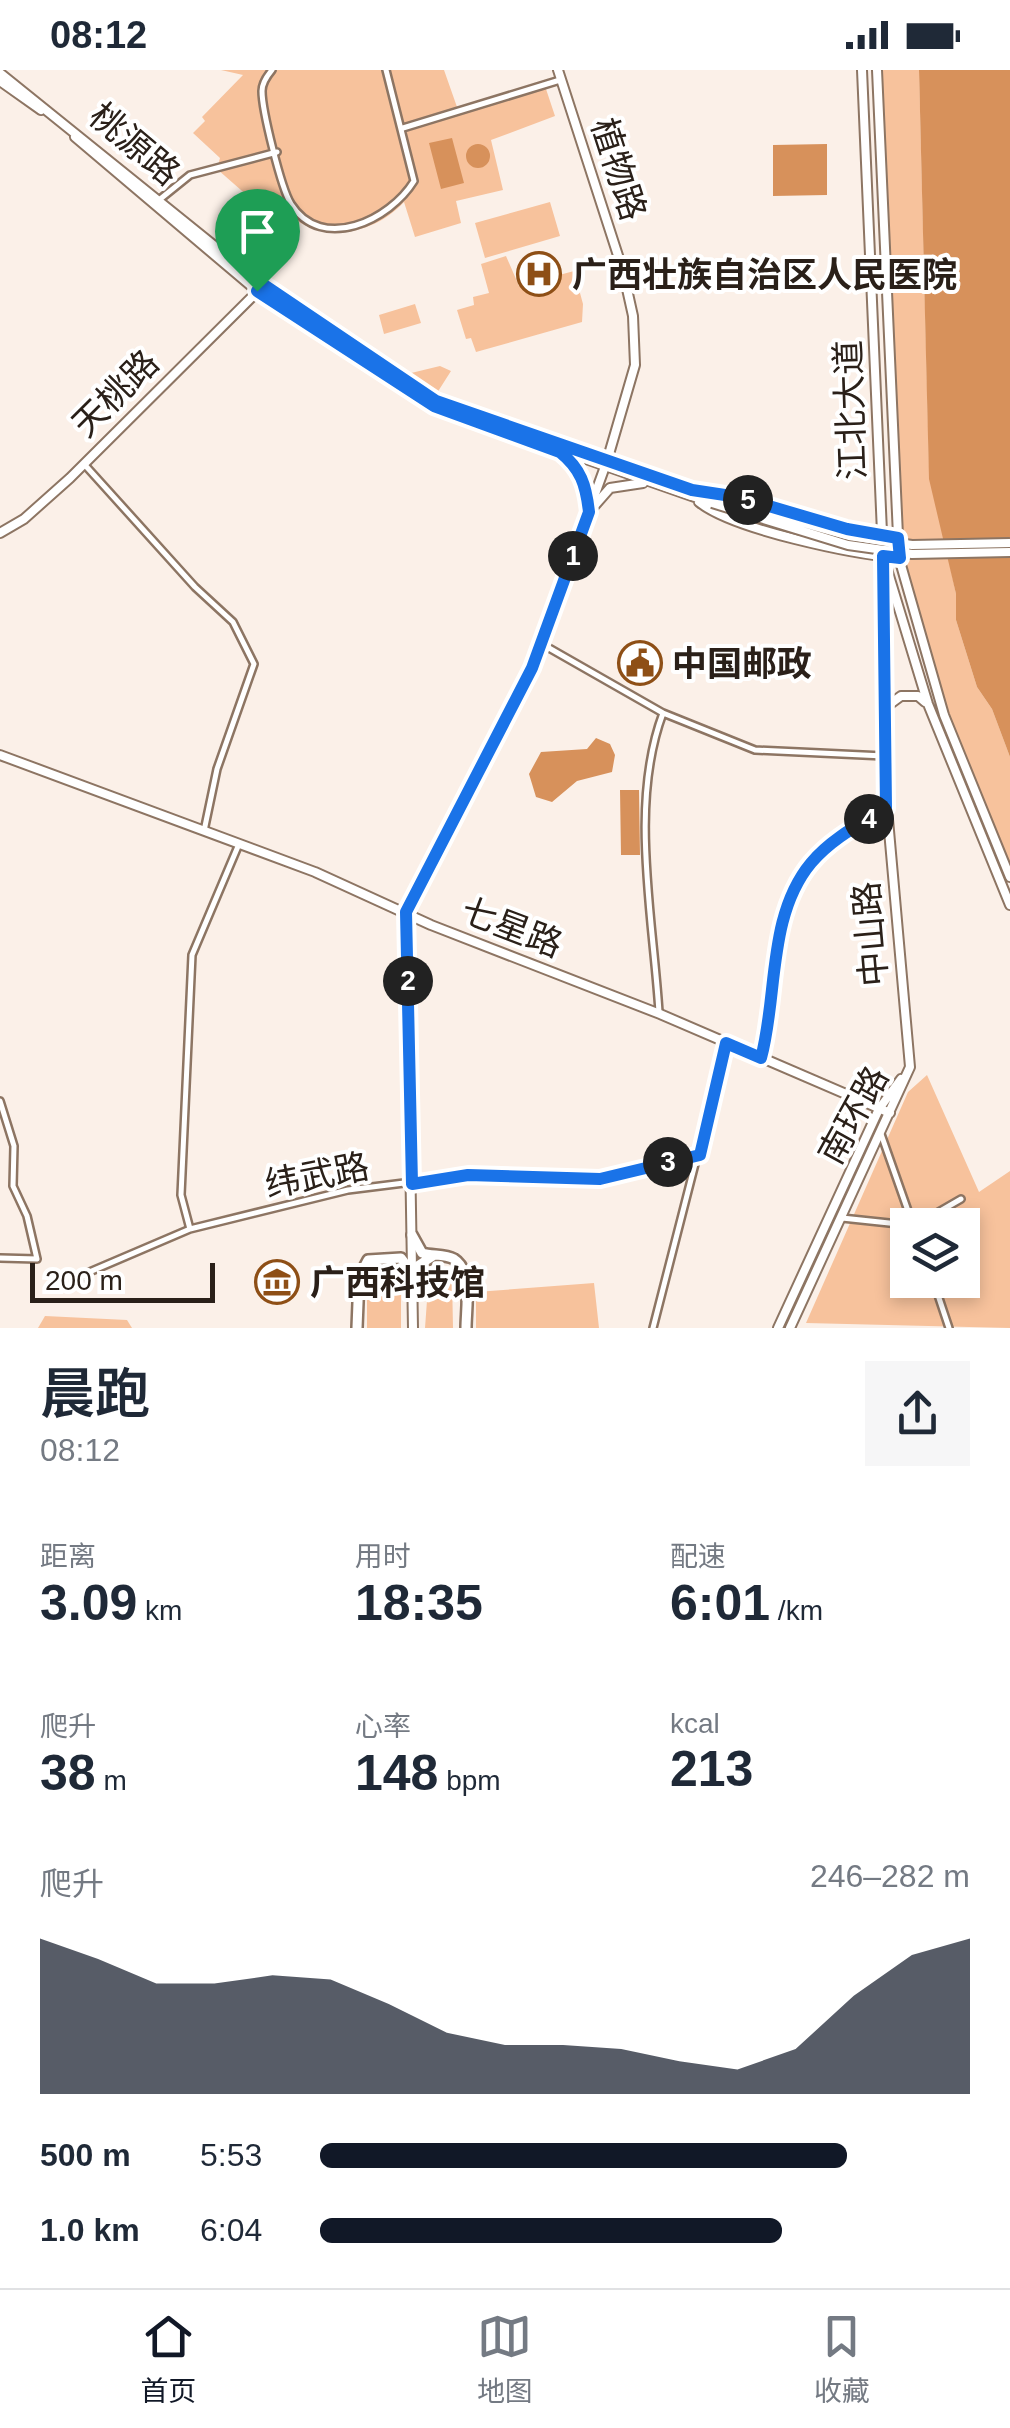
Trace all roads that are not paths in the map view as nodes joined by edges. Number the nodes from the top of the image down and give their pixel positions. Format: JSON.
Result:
{"nodes":[{"id":1,"x":272,"y":70,"type":"edge"},
{"id":2,"x":386,"y":70,"type":"edge"},
{"id":3,"x":558,"y":70,"type":"edge"},
{"id":4,"x":862,"y":70,"type":"edge"},
{"id":5,"x":877,"y":70,"type":"edge"},
{"id":6,"x":0,"y":77,"type":"edge"},
{"id":7,"x":560,"y":80,"type":"junction"},
{"id":8,"x":403,"y":128,"type":"junction"},
{"id":9,"x":277,"y":152,"type":"junction"},
{"id":10,"x":160,"y":200,"type":"junction"},
{"id":11,"x":260,"y":288,"type":"junction"},
{"id":12,"x":560,"y":452,"type":"junction"},
{"id":13,"x":84,"y":464,"type":"junction"},
{"id":14,"x":606,"y":464,"type":"junction"},
{"id":15,"x":653,"y":483,"type":"junction"},
{"id":16,"x":692,"y":493,"type":"junction"},
{"id":17,"x":712,"y":500,"type":"junction"},
{"id":18,"x":589,"y":512,"type":"junction"},
{"id":19,"x":0,"y":533,"type":"edge"},
{"id":20,"x":881,"y":536,"type":"junction"},
{"id":21,"x":898,"y":538,"type":"junction"},
{"id":22,"x":1010,"y":543,"type":"edge"},
{"id":23,"x":1010,"y":552,"type":"edge"},
{"id":24,"x":883,"y":556,"type":"junction"},
{"id":25,"x":900,"y":558,"type":"junction"},
{"id":26,"x":542,"y":644,"type":"junction"},
{"id":27,"x":928,"y":704,"type":"junction"},
{"id":28,"x":882,"y":710,"type":"junction"},
{"id":29,"x":662,"y":713,"type":"junction"},
{"id":30,"x":0,"y":755,"type":"edge"},
{"id":31,"x":884,"y":756,"type":"junction"},
{"id":32,"x":886,"y":808,"type":"junction"},
{"id":33,"x":204,"y":831,"type":"junction"},
{"id":34,"x":240,"y":844,"type":"junction"},
{"id":35,"x":1010,"y":877,"type":"edge"},
{"id":36,"x":1010,"y":904,"type":"edge"},
{"id":37,"x":406,"y":912,"type":"junction"},
{"id":38,"x":660,"y":1014,"type":"junction"},
{"id":39,"x":726,"y":1043,"type":"junction"},
{"id":40,"x":761,"y":1058,"type":"junction"},
{"id":41,"x":910,"y":1068,"type":"junction"},
{"id":42,"x":0,"y":1101,"type":"edge"},
{"id":43,"x":879,"y":1109,"type":"junction"},
{"id":44,"x":890,"y":1113,"type":"junction"},
{"id":45,"x":880,"y":1134,"type":"junction"},
{"id":46,"x":700,"y":1155,"type":"junction"},
{"id":47,"x":412,"y":1184,"type":"junction"},
{"id":48,"x":961,"y":1199,"type":"dead end"},
{"id":49,"x":906,"y":1208,"type":"edge"},
{"id":50,"x":944,"y":1208,"type":"edge"},
{"id":51,"x":842,"y":1218,"type":"junction"},
{"id":52,"x":890,"y":1223,"type":"edge"},
{"id":53,"x":190,"y":1230,"type":"junction"},
{"id":54,"x":412,"y":1235,"type":"junction"},
{"id":55,"x":436,"y":1256,"type":"junction"},
{"id":56,"x":394,"y":1257,"type":"junction"},
{"id":57,"x":0,"y":1258,"type":"edge"},
{"id":58,"x":412,"y":1277,"type":"junction"},
{"id":59,"x":80,"y":1284,"type":"dead end"},
{"id":60,"x":939,"y":1298,"type":"edge"},
{"id":61,"x":357,"y":1328,"type":"edge"},
{"id":62,"x":413,"y":1328,"type":"edge"},
{"id":63,"x":466,"y":1328,"type":"edge"},
{"id":64,"x":653,"y":1328,"type":"edge"},
{"id":65,"x":778,"y":1328,"type":"edge"},
{"id":66,"x":790,"y":1328,"type":"edge"},
{"id":67,"x":949,"y":1328,"type":"edge"}],
"edges":[{"from":1,"to":9,"type":"street"},
{"from":2,"to":8,"type":"street"},
{"from":3,"to":7,"type":"main road","name":"植物路"},
{"from":4,"to":20,"type":"main road","name":"江北大道"},
{"from":5,"to":21,"type":"main road","name":"江北大道"},
{"from":6,"to":10,"type":"main road","name":"桃源路"},
{"from":6,"to":11,"type":"main road","name":"桃源路"},
{"from":7,"to":8,"type":"street"},
{"from":7,"to":14,"type":"main road","name":"植物路"},
{"from":8,"to":9,"type":"street"},
{"from":9,"to":10,"type":"street"},
{"from":10,"to":11,"type":"main road","name":"桃源路"},
{"from":11,"to":12,"type":"main road","name":"桃源路"},
{"from":11,"to":13,"type":"main road","name":"天桃路"},
{"from":11,"to":14,"type":"main road","name":"桃源路"},
{"from":12,"to":14,"type":"main road","name":"桃源路"},
{"from":12,"to":18,"type":"main road"},
{"from":13,"to":19,"type":"main road","name":"天桃路"},
{"from":13,"to":33,"type":"street"},
{"from":14,"to":15,"type":"main road","name":"桃源路"},
{"from":14,"to":16,"type":"main road","name":"桃源路"},
{"from":14,"to":18,"type":"main road","name":"植物路"},
{"from":15,"to":16,"type":"main road","name":"桃源路"},
{"from":15,"to":18,"type":"main road"},
{"from":16,"to":17,"type":"main road","name":"桃源路"},
{"from":16,"to":20,"type":"main road"},
{"from":16,"to":24,"type":"main road"},
{"from":17,"to":22,"type":"main road","bridge":true},
{"from":17,"to":23,"type":"main road","bridge":true},
{"from":18,"to":26,"type":"main road","name":"植物路"},
{"from":20,"to":21,"type":"main road"},
{"from":20,"to":24,"type":"main road","name":"江北大道"},
{"from":21,"to":25,"type":"main road","name":"江北大道"},
{"from":24,"to":25,"type":"main road"},
{"from":24,"to":27,"type":"main road","name":"江北大道"},
{"from":24,"to":28,"type":"main road","name":"中山路"},
{"from":25,"to":35,"type":"main road","name":"江北大道"},
{"from":26,"to":29,"type":"street"},
{"from":26,"to":37,"type":"main road","name":"植物路"},
{"from":27,"to":28,"type":"main road"},
{"from":27,"to":36,"type":"main road","name":"江北大道"},
{"from":28,"to":31,"type":"main road","name":"中山路"},
{"from":29,"to":31,"type":"street"},
{"from":29,"to":38,"type":"street"},
{"from":30,"to":33,"type":"main road","name":"七星路"},
{"from":31,"to":32,"type":"main road","name":"中山路"},
{"from":32,"to":40,"type":"street"},
{"from":32,"to":41,"type":"main road","name":"中山路"},
{"from":33,"to":34,"type":"main road","name":"七星路"},
{"from":34,"to":37,"type":"main road","name":"七星路"},
{"from":34,"to":53,"type":"street"},
{"from":37,"to":38,"type":"main road","name":"七星路"},
{"from":37,"to":47,"type":"main road"},
{"from":38,"to":39,"type":"main road","name":"七星路"},
{"from":39,"to":40,"type":"main road","name":"七星路"},
{"from":39,"to":46,"type":"street"},
{"from":40,"to":43,"type":"main road","name":"七星路"},
{"from":41,"to":43,"type":"main road","name":"南环路"},
{"from":41,"to":44,"type":"main road","name":"南环路"},
{"from":42,"to":57,"type":"street"},
{"from":43,"to":44,"type":"main road","name":"七星路"},
{"from":43,"to":65,"type":"main road","name":"南环路"},
{"from":44,"to":45,"type":"main road","name":"南环路"},
{"from":45,"to":49,"type":"street"},
{"from":45,"to":51,"type":"main road","name":"南环路"},
{"from":46,"to":47,"type":"street","name":"纬武路"},
{"from":46,"to":64,"type":"street"},
{"from":47,"to":53,"type":"street","name":"纬武路"},
{"from":47,"to":54,"type":"main road"},
{"from":48,"to":50,"type":"street"},
{"from":51,"to":52,"type":"street"},
{"from":51,"to":66,"type":"main road","name":"南环路"},
{"from":53,"to":59,"type":"street","name":"纬武路"},
{"from":54,"to":55,"type":"highway"},
{"from":54,"to":56,"type":"highway"},
{"from":54,"to":58,"type":"main road"},
{"from":55,"to":58,"type":"highway"},
{"from":55,"to":63,"type":"highway"},
{"from":56,"to":58,"type":"highway"},
{"from":56,"to":61,"type":"highway"},
{"from":58,"to":62,"type":"main road"},
{"from":60,"to":67,"type":"street"}]}
